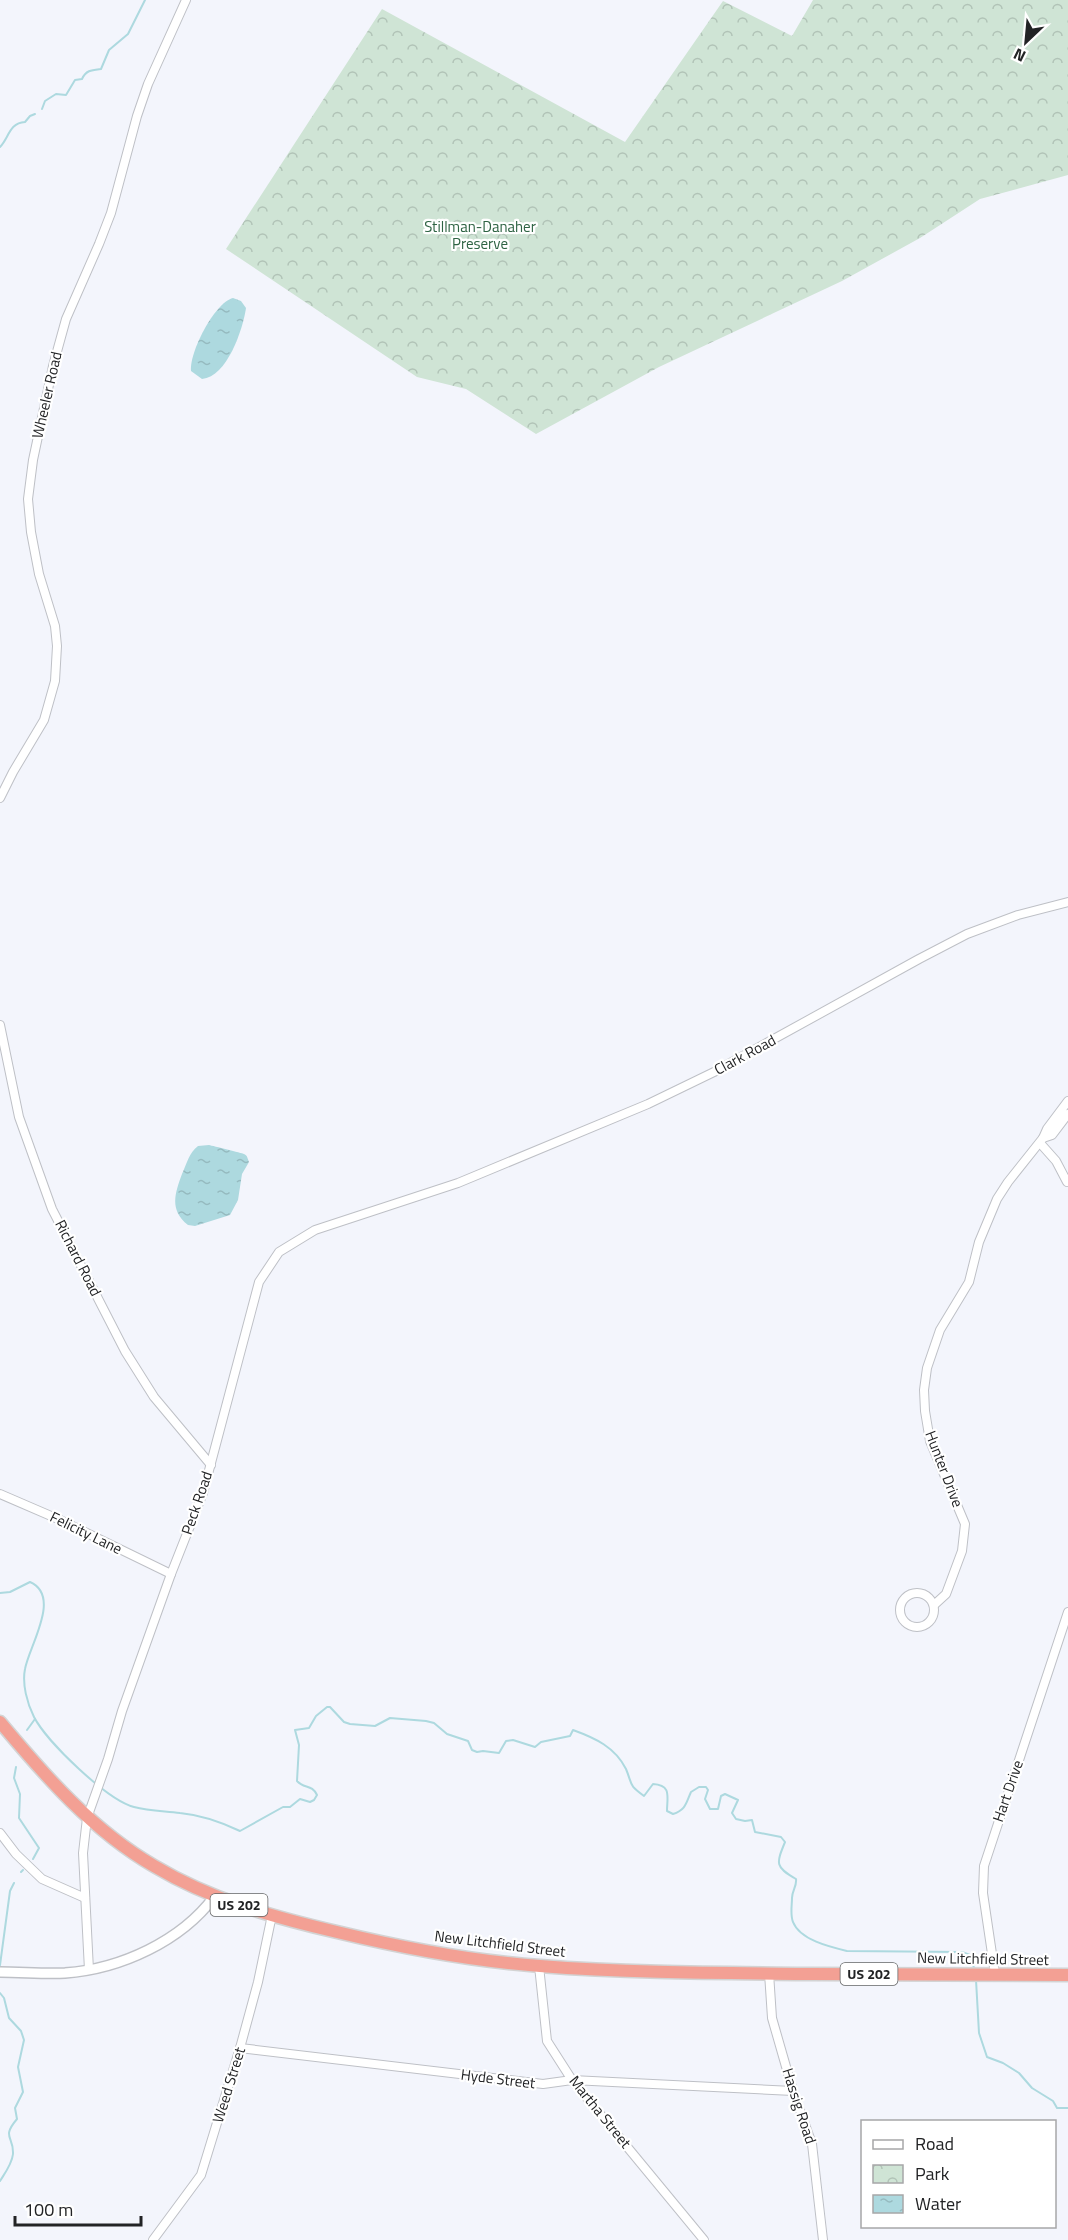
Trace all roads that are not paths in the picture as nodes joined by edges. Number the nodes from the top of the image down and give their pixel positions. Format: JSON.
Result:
{"nodes":[{"id":1,"x":186,"y":0,"type":"edge"},
{"id":2,"x":0,"y":797,"type":"edge"},
{"id":3,"x":1068,"y":902,"type":"edge"},
{"id":4,"x":0,"y":1025,"type":"edge"},
{"id":5,"x":1068,"y":1101,"type":"edge"},
{"id":6,"x":1068,"y":1114,"type":"edge"},
{"id":7,"x":1042,"y":1141,"type":"junction"},
{"id":8,"x":1067,"y":1182,"type":"edge"},
{"id":9,"x":416,"y":1197,"type":"joint"},
{"id":10,"x":211,"y":1465,"type":"junction"},
{"id":11,"x":0,"y":1494,"type":"edge"},
{"id":12,"x":171,"y":1574,"type":"junction"},
{"id":13,"x":934,"y":1605,"type":"junction"},
{"id":14,"x":1068,"y":1612,"type":"edge"},
{"id":15,"x":0,"y":1722,"type":"edge"},
{"id":16,"x":87,"y":1818,"type":"junction"},
{"id":17,"x":0,"y":1833,"type":"edge"},
{"id":18,"x":214,"y":1896,"type":"junction"},
{"id":19,"x":84,"y":1898,"type":"junction"},
{"id":20,"x":272,"y":1915,"type":"junction"},
{"id":21,"x":539,"y":1966,"type":"junction"},
{"id":22,"x":89,"y":1970,"type":"junction"},
{"id":23,"x":0,"y":1972,"type":"edge"},
{"id":24,"x":769,"y":1973,"type":"junction"},
{"id":25,"x":995,"y":1974,"type":"junction"},
{"id":26,"x":1068,"y":1975,"type":"edge"},
{"id":27,"x":240,"y":2048,"type":"junction"},
{"id":28,"x":572,"y":2080,"type":"junction"},
{"id":29,"x":793,"y":2091,"type":"junction"},
{"id":30,"x":153,"y":2240,"type":"edge"},
{"id":31,"x":704,"y":2240,"type":"edge"},
{"id":32,"x":823,"y":2240,"type":"edge"}],
"edges":[{"from":1,"to":2,"type":"street","name":"Wheeler Road"},
{"from":3,"to":9,"type":"street","name":"Clark Road"},
{"from":4,"to":10,"type":"street","name":"Richard Road"},
{"from":5,"to":7,"type":"street","name":"Hunter Drive"},
{"from":6,"to":7,"type":"street","name":"Hunter Drive"},
{"from":7,"to":8,"type":"street"},
{"from":7,"to":13,"type":"street","name":"Hunter Drive"},
{"from":9,"to":10,"type":"street","name":"Peck Road"},
{"from":10,"to":12,"type":"street","name":"Peck Road"},
{"from":11,"to":12,"type":"street","name":"Felicity Lane"},
{"from":12,"to":16,"type":"street","name":"Peck Road"},
{"from":13,"to":13,"type":"street","name":"Hunter Drive"},
{"from":14,"to":25,"type":"street","name":"Hart Drive"},
{"from":15,"to":16,"type":"highway","name":"New Litchfield Street","number":"US 202"},
{"from":16,"to":18,"type":"highway","name":"New Litchfield Street","number":"US 202"},
{"from":16,"to":19,"type":"street","name":"Peck Road"},
{"from":17,"to":19,"type":"street"},
{"from":18,"to":20,"type":"highway","name":"New Litchfield Street","number":"US 202"},
{"from":18,"to":22,"type":"street"},
{"from":19,"to":22,"type":"street","name":"Peck Road"},
{"from":20,"to":21,"type":"highway","name":"New Litchfield Street","number":"US 202"},
{"from":20,"to":27,"type":"street","name":"Weed Street"},
{"from":21,"to":24,"type":"highway","name":"New Litchfield Street","number":"US 202"},
{"from":21,"to":28,"type":"street","name":"Martha Street"},
{"from":22,"to":23,"type":"street"},
{"from":24,"to":25,"type":"highway","name":"New Litchfield Street","number":"US 202"},
{"from":24,"to":29,"type":"street","name":"Hassig Road"},
{"from":25,"to":26,"type":"highway","name":"New Litchfield Street","number":"US 202"},
{"from":27,"to":28,"type":"street","name":"Hyde Street"},
{"from":27,"to":30,"type":"street","name":"Weed Street"},
{"from":28,"to":29,"type":"street","name":"Hyde Street"},
{"from":28,"to":31,"type":"street","name":"Martha Street"},
{"from":29,"to":32,"type":"street","name":"Hassig Road"}]}
